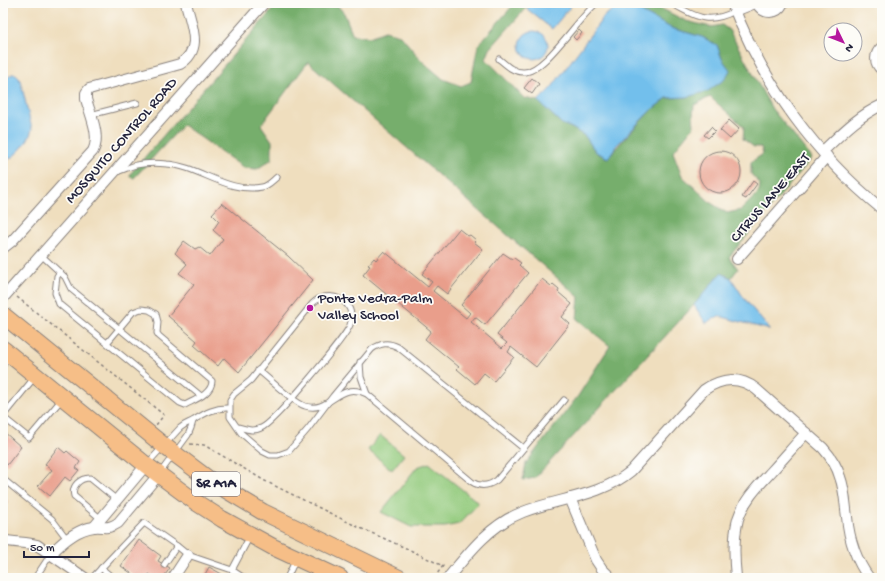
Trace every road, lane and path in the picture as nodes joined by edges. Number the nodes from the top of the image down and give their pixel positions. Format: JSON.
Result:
{"nodes":[{"id":1,"x":186,"y":3,"type":"edge"},
{"id":2,"x":264,"y":3,"type":"edge"},
{"id":3,"x":597,"y":3,"type":"edge"},
{"id":4,"x":671,"y":3,"type":"edge"},
{"id":5,"x":756,"y":3,"type":"edge"},
{"id":6,"x":783,"y":3,"type":"edge"},
{"id":7,"x":734,"y":7,"type":"edge"},
{"id":8,"x":882,"y":47,"type":"edge"},
{"id":9,"x":499,"y":59,"type":"dead end"},
{"id":10,"x":882,"y":70,"type":"edge"},
{"id":11,"x":137,"y":103,"type":"dead end"},
{"id":12,"x":882,"y":105,"type":"edge"},
{"id":13,"x":90,"y":115,"type":"junction"},
{"id":14,"x":825,"y":154,"type":"junction"},
{"id":15,"x":114,"y":172,"type":"junction"},
{"id":16,"x":277,"y":177,"type":"dead end"},
{"id":17,"x":882,"y":209,"type":"edge"},
{"id":18,"x":3,"y":248,"type":"edge"},
{"id":19,"x":41,"y":255,"type":"junction"},
{"id":20,"x":737,"y":259,"type":"dead end"},
{"id":21,"x":60,"y":272,"type":"junction"},
{"id":22,"x":6,"y":295,"type":"edge"},
{"id":23,"x":3,"y":315,"type":"edge"},
{"id":24,"x":119,"y":330,"type":"junction"},
{"id":25,"x":107,"y":343,"type":"junction"},
{"id":26,"x":6,"y":356,"type":"edge"},
{"id":27,"x":360,"y":362,"type":"junction"},
{"id":28,"x":258,"y":370,"type":"junction"},
{"id":29,"x":36,"y":375,"type":"junction"},
{"id":30,"x":367,"y":394,"type":"junction"},
{"id":31,"x":201,"y":396,"type":"junction"},
{"id":32,"x":63,"y":398,"type":"junction"},
{"id":33,"x":292,"y":398,"type":"junction"},
{"id":34,"x":564,"y":400,"type":"dead end"},
{"id":35,"x":327,"y":403,"type":"junction"},
{"id":36,"x":229,"y":408,"type":"junction"},
{"id":37,"x":3,"y":417,"type":"edge"},
{"id":38,"x":193,"y":421,"type":"junction"},
{"id":39,"x":238,"y":427,"type":"junction"},
{"id":40,"x":806,"y":433,"type":"junction"},
{"id":41,"x":173,"y":444,"type":"junction"},
{"id":42,"x":523,"y":448,"type":"junction"},
{"id":43,"x":146,"y":465,"type":"junction"},
{"id":44,"x":159,"y":474,"type":"junction"},
{"id":45,"x":3,"y":479,"type":"edge"},
{"id":46,"x":570,"y":498,"type":"junction"},
{"id":47,"x":117,"y":500,"type":"junction"},
{"id":48,"x":102,"y":519,"type":"junction"},
{"id":49,"x":94,"y":527,"type":"junction"},
{"id":50,"x":251,"y":536,"type":"junction"},
{"id":51,"x":67,"y":539,"type":"junction"},
{"id":52,"x":3,"y":540,"type":"edge"},
{"id":53,"x":177,"y":546,"type":"junction"},
{"id":54,"x":51,"y":554,"type":"junction"},
{"id":55,"x":188,"y":555,"type":"junction"},
{"id":56,"x":296,"y":558,"type":"junction"},
{"id":57,"x":164,"y":565,"type":"dead end"},
{"id":58,"x":101,"y":568,"type":"junction"},
{"id":59,"x":232,"y":570,"type":"junction"},
{"id":60,"x":736,"y":577,"type":"edge"},
{"id":61,"x":35,"y":578,"type":"edge"},
{"id":62,"x":85,"y":578,"type":"edge"},
{"id":63,"x":92,"y":578,"type":"edge"},
{"id":64,"x":113,"y":578,"type":"edge"},
{"id":65,"x":173,"y":578,"type":"edge"},
{"id":66,"x":244,"y":578,"type":"edge"},
{"id":67,"x":287,"y":578,"type":"edge"},
{"id":68,"x":340,"y":578,"type":"edge"},
{"id":69,"x":399,"y":578,"type":"edge"},
{"id":70,"x":434,"y":578,"type":"edge"},
{"id":71,"x":448,"y":578,"type":"edge"},
{"id":72,"x":611,"y":578,"type":"edge"},
{"id":73,"x":869,"y":578,"type":"edge"}],
"edges":[{"from":1,"to":13,"type":"street"},
{"from":2,"to":15,"type":"street","name":"MOSQUITO CONTROL ROAD"},
{"from":3,"to":9,"type":"lane"},
{"from":4,"to":7,"type":"lane"},
{"from":5,"to":6,"type":"street"},
{"from":5,"to":7,"type":"street"},
{"from":7,"to":14,"type":"street"},
{"from":8,"to":10,"type":"street"},
{"from":11,"to":13,"type":"lane"},
{"from":12,"to":14,"type":"street","name":"CITRUS LANE EAST"},
{"from":13,"to":18,"type":"street"},
{"from":14,"to":17,"type":"street"},
{"from":14,"to":20,"type":"street","name":"CITRUS LANE EAST"},
{"from":15,"to":16,"type":"lane"},
{"from":15,"to":19,"type":"street","name":"MOSQUITO CONTROL ROAD"},
{"from":19,"to":21,"type":"lane"},
{"from":19,"to":22,"type":"street","name":"MOSQUITO CONTROL ROAD"},
{"from":21,"to":24,"type":"lane"},
{"from":21,"to":25,"type":"lane"},
{"from":22,"to":41,"type":"path"},
{"from":23,"to":41,"type":"main road","number":"SR A1A"},
{"from":24,"to":25,"type":"lane"},
{"from":24,"to":31,"type":"lane"},
{"from":24,"to":31,"type":"lane"},
{"from":25,"to":31,"type":"lane"},
{"from":26,"to":29,"type":"main road","number":"SR A1A"},
{"from":27,"to":30,"type":"lane"},
{"from":27,"to":35,"type":"lane"},
{"from":27,"to":42,"type":"lane"},
{"from":28,"to":33,"type":"lane"},
{"from":28,"to":33,"type":"lane"},
{"from":28,"to":36,"type":"lane"},
{"from":29,"to":32,"type":"main road","number":"SR A1A"},
{"from":29,"to":37,"type":"lane"},
{"from":30,"to":35,"type":"lane"},
{"from":30,"to":42,"type":"lane"},
{"from":32,"to":37,"type":"lane"},
{"from":32,"to":43,"type":"main road","number":"SR A1A"},
{"from":33,"to":35,"type":"lane"},
{"from":33,"to":39,"type":"lane"},
{"from":34,"to":42,"type":"lane"},
{"from":35,"to":39,"type":"lane"},
{"from":36,"to":38,"type":"lane"},
{"from":36,"to":39,"type":"lane"},
{"from":38,"to":41,"type":"lane"},
{"from":38,"to":41,"type":"lane"},
{"from":40,"to":46,"type":"street"},
{"from":40,"to":60,"type":"street"},
{"from":40,"to":73,"type":"street"},
{"from":41,"to":43,"type":"lane"},
{"from":41,"to":44,"type":"lane"},
{"from":41,"to":69,"type":"main road","number":"SR A1A"},
{"from":41,"to":70,"type":"path"},
{"from":43,"to":44,"type":"main road","number":"SR A1A"},
{"from":43,"to":47,"type":"street"},
{"from":44,"to":49,"type":"street"},
{"from":44,"to":50,"type":"main road","number":"SR A1A"},
{"from":45,"to":51,"type":"lane"},
{"from":46,"to":71,"type":"street"},
{"from":46,"to":72,"type":"street"},
{"from":47,"to":48,"type":"street"},
{"from":47,"to":48,"type":"lane"},
{"from":48,"to":49,"type":"street"},
{"from":49,"to":51,"type":"street"},
{"from":50,"to":56,"type":"main road","number":"SR A1A"},
{"from":50,"to":59,"type":"lane"},
{"from":51,"to":54,"type":"street"},
{"from":52,"to":54,"type":"street"},
{"from":53,"to":55,"type":"lane"},
{"from":53,"to":57,"type":"lane"},
{"from":53,"to":58,"type":"lane"},
{"from":54,"to":61,"type":"lane"},
{"from":54,"to":62,"type":"street"},
{"from":55,"to":59,"type":"lane"},
{"from":55,"to":65,"type":"street"},
{"from":56,"to":67,"type":"lane"},
{"from":56,"to":68,"type":"main road","number":"SR A1A"},
{"from":58,"to":63,"type":"lane"},
{"from":58,"to":64,"type":"lane"},
{"from":59,"to":66,"type":"lane"}]}
